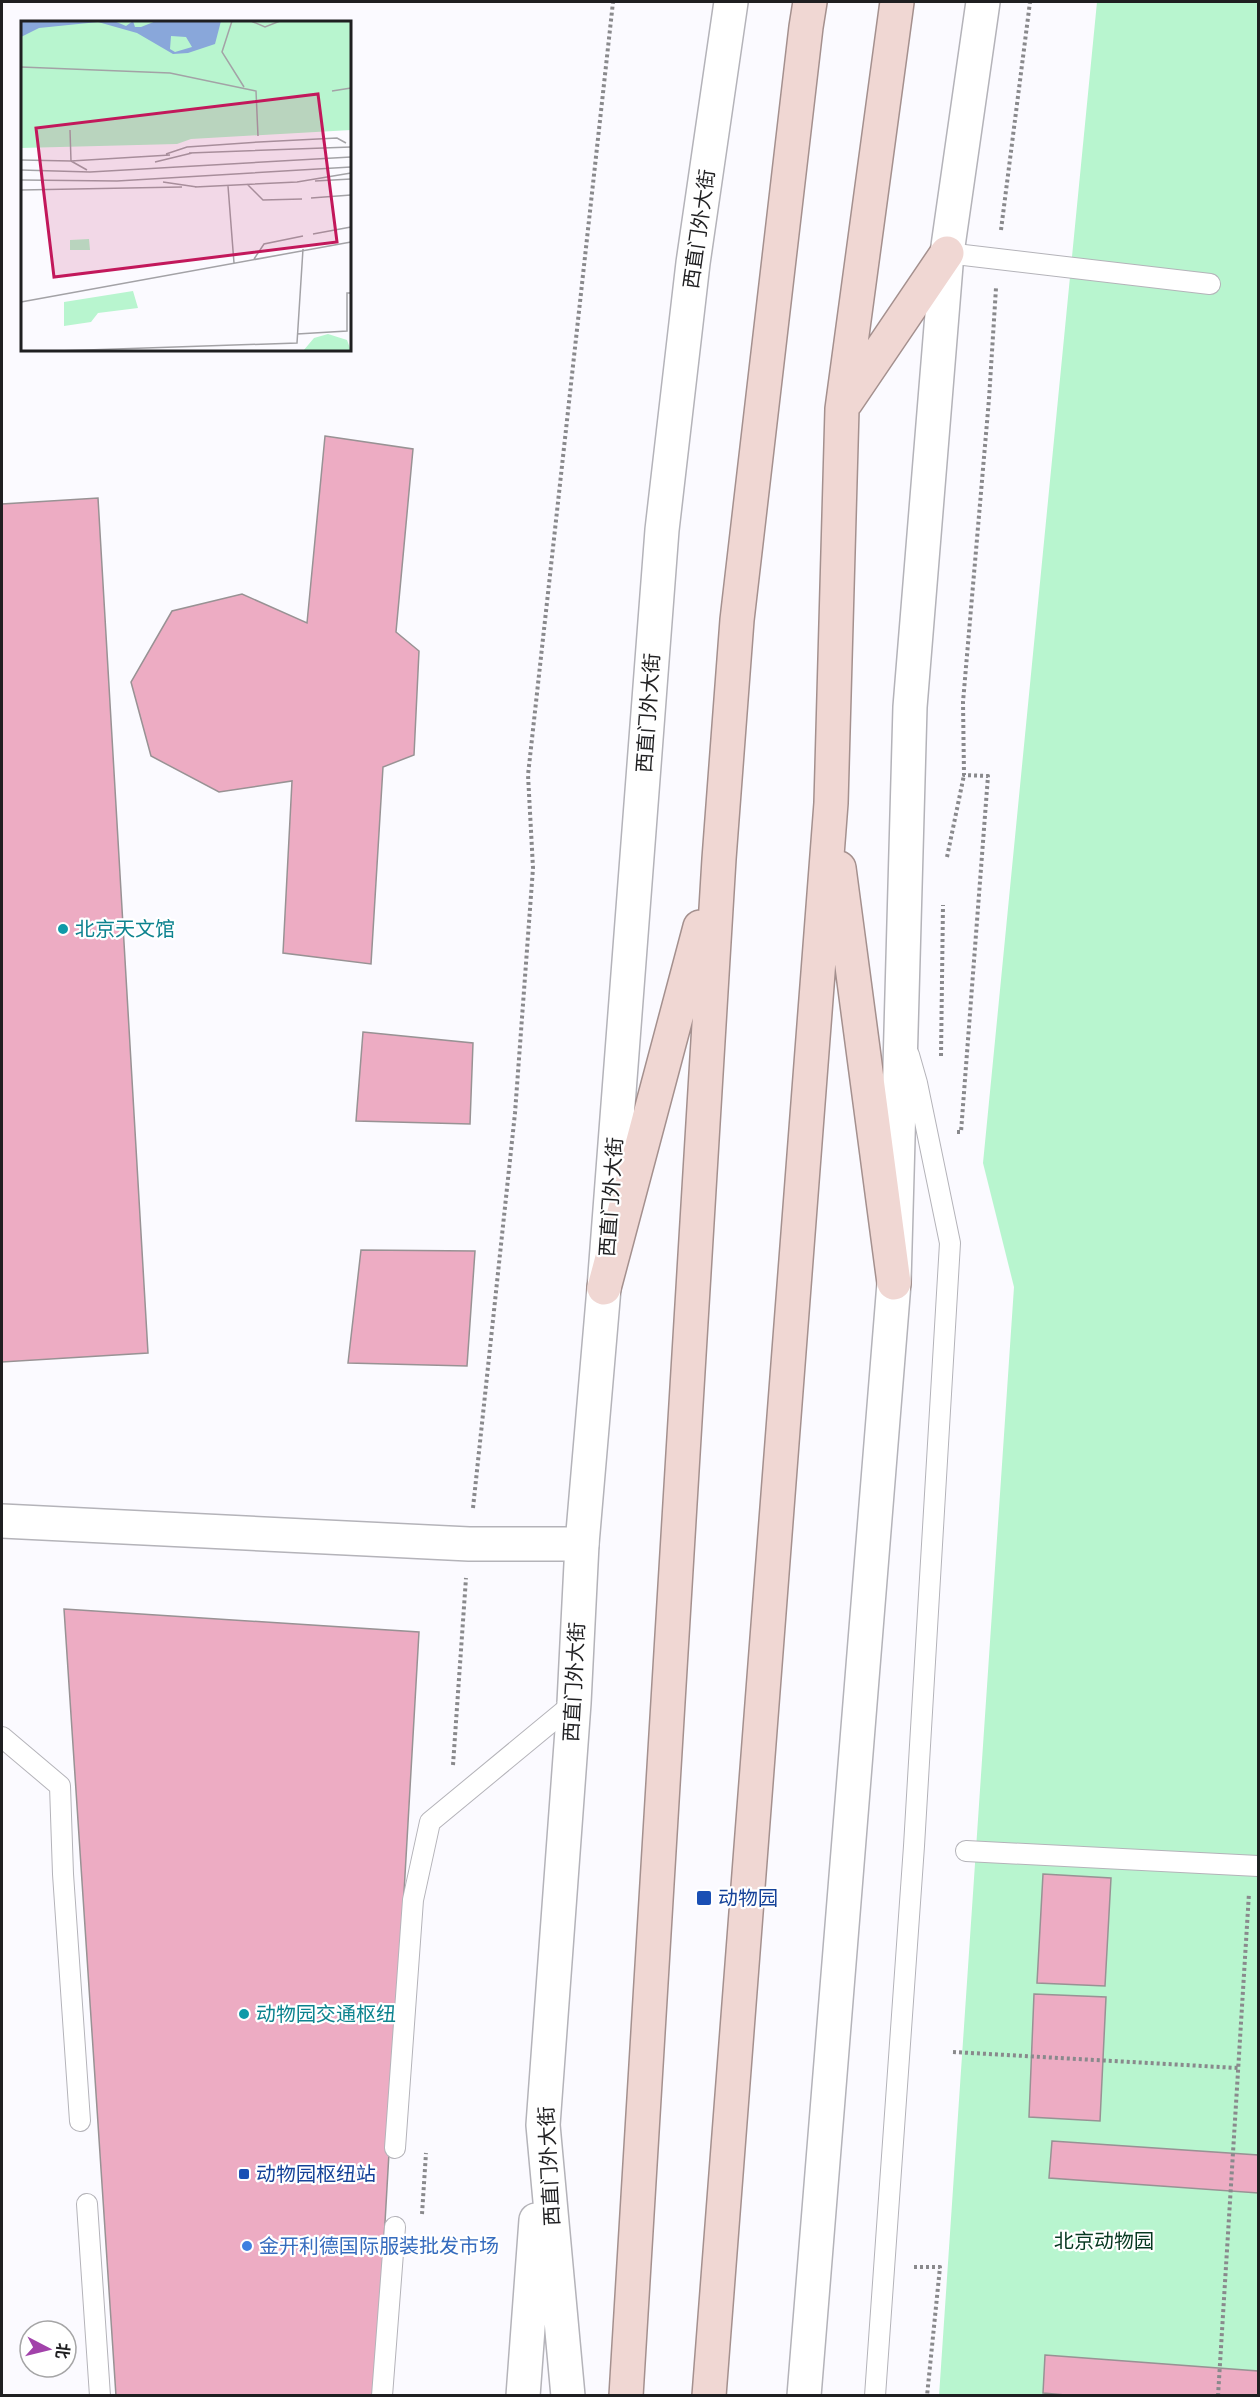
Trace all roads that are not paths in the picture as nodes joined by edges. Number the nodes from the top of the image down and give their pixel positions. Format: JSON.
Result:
{"nodes":[{"id":1,"x":731,"y":2,"type":"edge"},
{"id":2,"x":810,"y":2,"type":"edge"},
{"id":3,"x":897,"y":2,"type":"edge"},
{"id":4,"x":983,"y":2,"type":"edge"},
{"id":5,"x":947,"y":253,"type":"junction"},
{"id":6,"x":1210,"y":284,"type":"dead end"},
{"id":7,"x":842,"y":408,"type":"junction"},
{"id":8,"x":831,"y":803,"type":"junction"},
{"id":9,"x":718,"y":859,"type":"junction"},
{"id":10,"x":901,"y":1026,"type":"junction"},
{"id":11,"x":894,"y":1282,"type":"junction"},
{"id":12,"x":604,"y":1288,"type":"junction"},
{"id":13,"x":2,"y":1521,"type":"edge"},
{"id":14,"x":582,"y":1544,"type":"junction"},
{"id":15,"x":574,"y":1703,"type":"junction"},
{"id":16,"x":2,"y":1737,"type":"edge"},
{"id":17,"x":966,"y":1851,"type":"dead end"},
{"id":18,"x":1255,"y":1866,"type":"edge"},
{"id":19,"x":80,"y":2121,"type":"dead end"},
{"id":20,"x":543,"y":2125,"type":"junction"},
{"id":21,"x":395,"y":2148,"type":"dead end"},
{"id":22,"x":87,"y":2204,"type":"dead end"},
{"id":23,"x":395,"y":2227,"type":"dead end"},
{"id":24,"x":807,"y":2386,"type":"edge"},
{"id":25,"x":100,"y":2396,"type":"edge"},
{"id":26,"x":382,"y":2396,"type":"edge"},
{"id":27,"x":523,"y":2396,"type":"edge"},
{"id":28,"x":568,"y":2396,"type":"edge"},
{"id":29,"x":626,"y":2396,"type":"edge"},
{"id":30,"x":709,"y":2396,"type":"edge"},
{"id":31,"x":875,"y":2396,"type":"edge"}],
"edges":[{"from":1,"to":12,"type":"street","name":"西直门外大街"},
{"from":2,"to":9,"type":"highway"},
{"from":3,"to":7,"type":"highway"},
{"from":4,"to":5,"type":"street"},
{"from":5,"to":6,"type":"lane"},
{"from":5,"to":7,"type":"highway"},
{"from":5,"to":10,"type":"street"},
{"from":7,"to":8,"type":"highway"},
{"from":8,"to":11,"type":"highway"},
{"from":8,"to":30,"type":"highway"},
{"from":9,"to":12,"type":"highway"},
{"from":9,"to":29,"type":"highway"},
{"from":10,"to":11,"type":"street"},
{"from":10,"to":31,"type":"lane"},
{"from":11,"to":24,"type":"street"},
{"from":12,"to":14,"type":"street","name":"西直门外大街"},
{"from":13,"to":14,"type":"street"},
{"from":14,"to":15,"type":"street","name":"西直门外大街"},
{"from":15,"to":20,"type":"street","name":"西直门外大街"},
{"from":15,"to":21,"type":"lane"},
{"from":16,"to":19,"type":"lane"},
{"from":17,"to":18,"type":"lane"},
{"from":20,"to":27,"type":"street"},
{"from":20,"to":28,"type":"street","name":"西直门外大街"},
{"from":22,"to":25,"type":"lane"},
{"from":23,"to":26,"type":"lane"}]}
